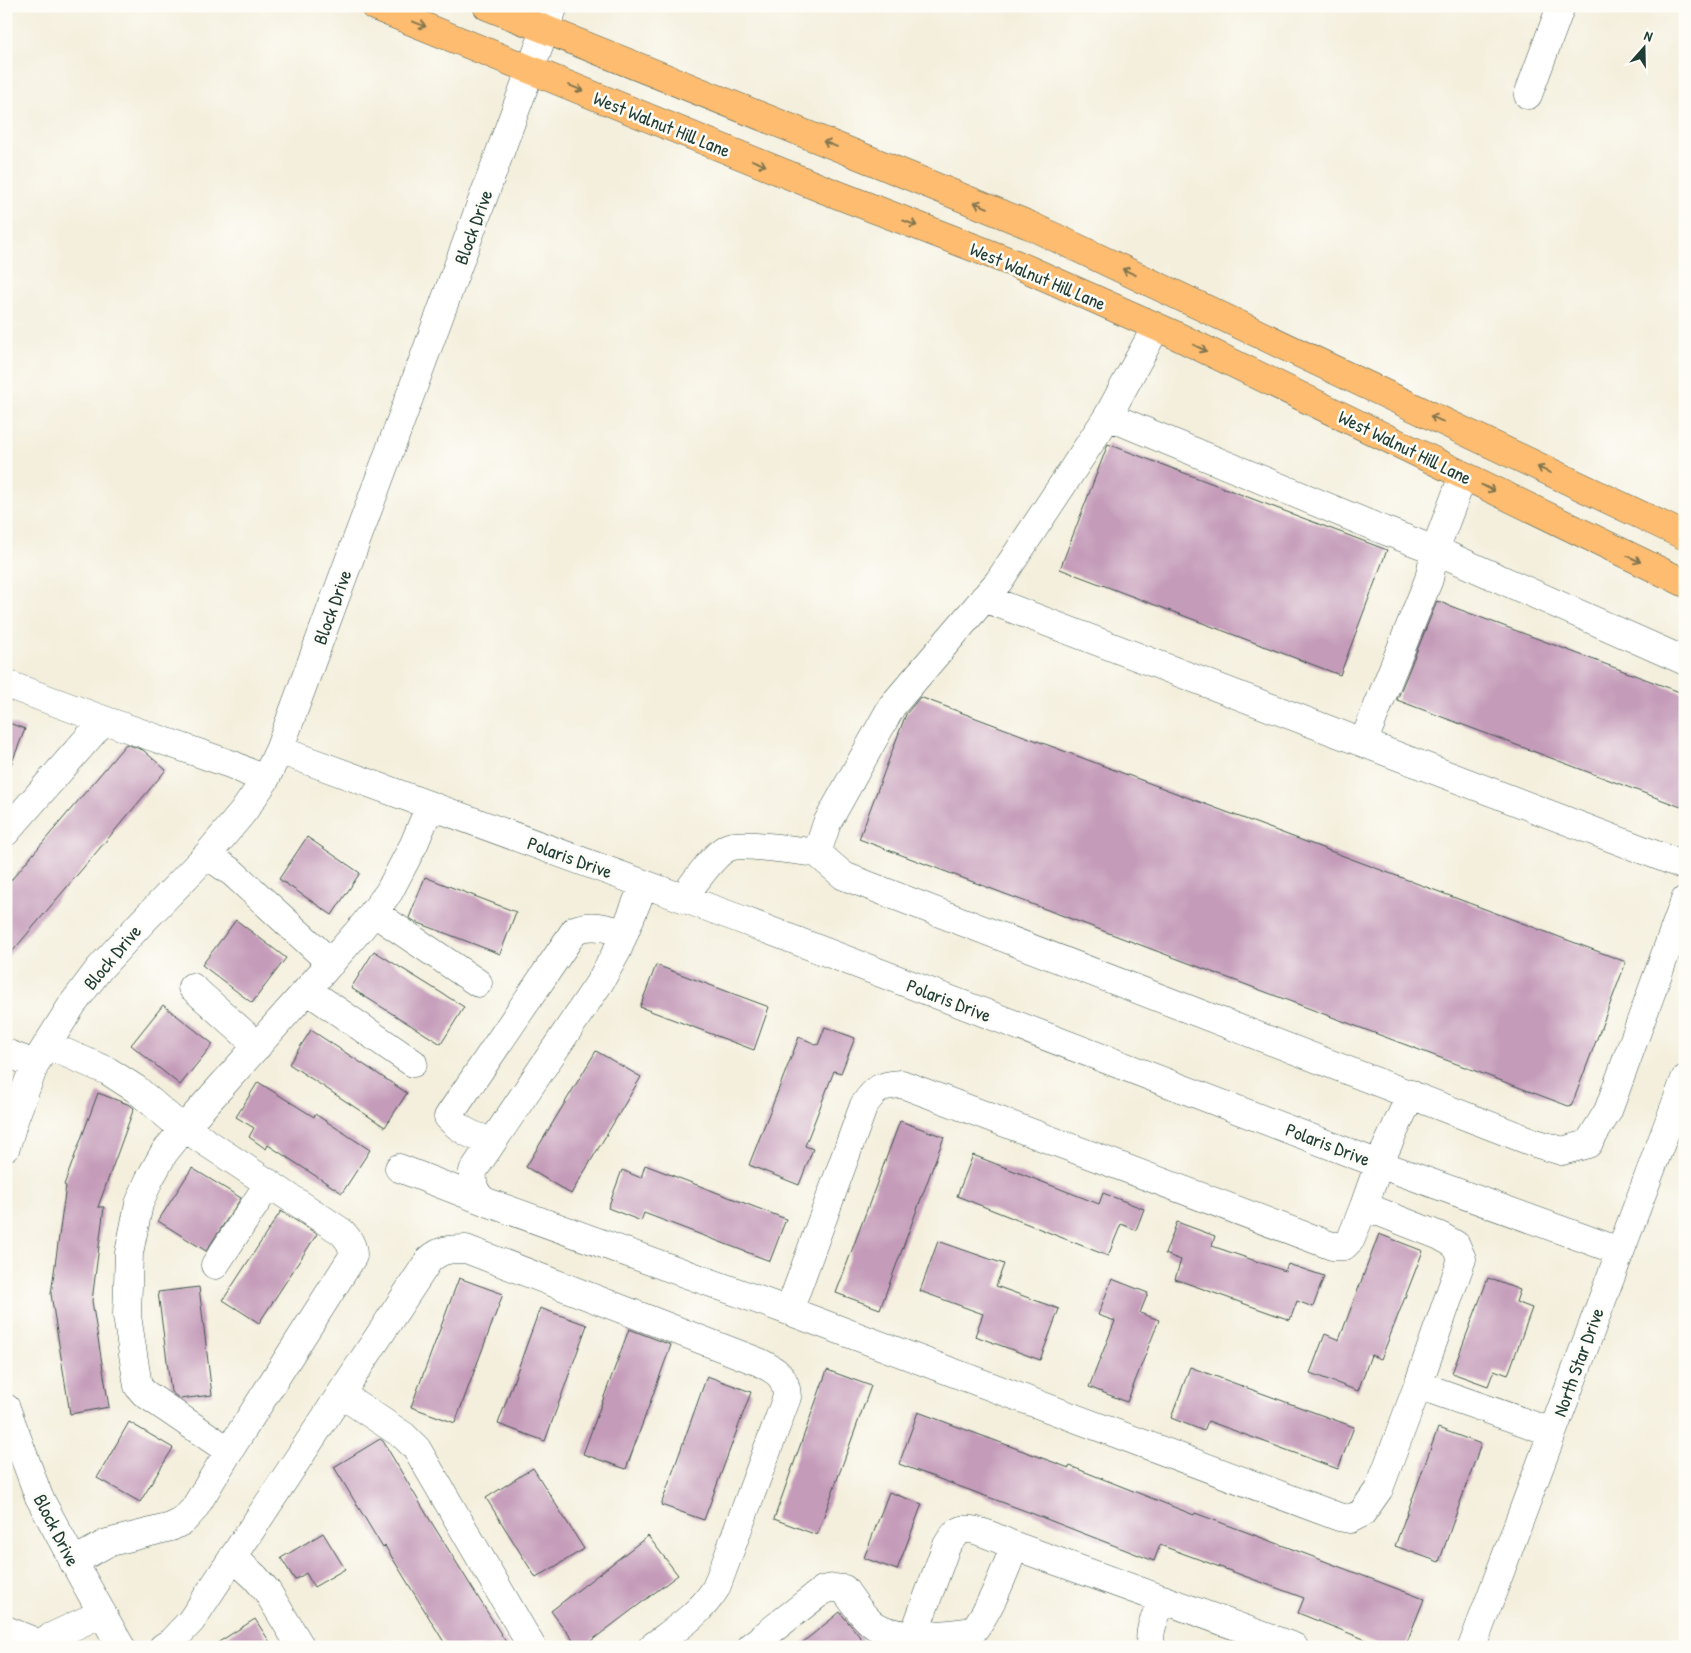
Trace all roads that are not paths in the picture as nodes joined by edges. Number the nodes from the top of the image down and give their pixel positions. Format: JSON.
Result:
{"nodes":[{"id":1,"x":374,"y":6,"type":"edge"},
{"id":2,"x":487,"y":6,"type":"edge"},
{"id":3,"x":1561,"y":6,"type":"edge"},
{"id":4,"x":550,"y":18,"type":"edge"},
{"id":5,"x":531,"y":70,"type":"junction"},
{"id":6,"x":1528,"y":94,"type":"dead end"},
{"id":7,"x":1173,"y":293,"type":"junction"},
{"id":8,"x":1156,"y":327,"type":"junction"},
{"id":9,"x":1108,"y":416,"type":"junction"},
{"id":10,"x":1481,"y":440,"type":"junction"},
{"id":11,"x":1463,"y":476,"type":"junction"},
{"id":12,"x":1685,"y":536,"type":"edge"},
{"id":13,"x":1435,"y":550,"type":"junction"},
{"id":14,"x":1685,"y":583,"type":"edge"},
{"id":15,"x":984,"y":598,"type":"junction"},
{"id":16,"x":1685,"y":661,"type":"edge"},
{"id":17,"x":6,"y":684,"type":"edge"},
{"id":18,"x":104,"y":720,"type":"junction"},
{"id":19,"x":1363,"y":743,"type":"junction"},
{"id":20,"x":279,"y":750,"type":"junction"},
{"id":21,"x":264,"y":780,"type":"junction"},
{"id":22,"x":430,"y":806,"type":"junction"},
{"id":23,"x":6,"y":832,"type":"edge"},
{"id":24,"x":817,"y":853,"type":"junction"},
{"id":25,"x":207,"y":856,"type":"junction"},
{"id":26,"x":1685,"y":866,"type":"edge"},
{"id":27,"x":644,"y":884,"type":"junction"},
{"id":28,"x":683,"y":898,"type":"junction"},
{"id":29,"x":1685,"y":900,"type":"edge"},
{"id":30,"x":374,"y":912,"type":"junction"},
{"id":31,"x":624,"y":933,"type":"junction"},
{"id":32,"x":331,"y":963,"type":"junction"},
{"id":33,"x":478,"y":983,"type":"dead end"},
{"id":34,"x":192,"y":987,"type":"dead end"},
{"id":35,"x":307,"y":990,"type":"junction"},
{"id":36,"x":258,"y":1046,"type":"junction"},
{"id":37,"x":6,"y":1053,"type":"edge"},
{"id":38,"x":41,"y":1054,"type":"junction"},
{"id":39,"x":413,"y":1062,"type":"dead end"},
{"id":40,"x":1685,"y":1079,"type":"edge"},
{"id":41,"x":1410,"y":1094,"type":"junction"},
{"id":42,"x":184,"y":1127,"type":"junction"},
{"id":43,"x":492,"y":1141,"type":"junction"},
{"id":44,"x":6,"y":1147,"type":"edge"},
{"id":45,"x":1379,"y":1164,"type":"junction"},
{"id":46,"x":399,"y":1168,"type":"dead end"},
{"id":47,"x":269,"y":1183,"type":"junction"},
{"id":48,"x":484,"y":1201,"type":"junction"},
{"id":49,"x":1364,"y":1206,"type":"junction"},
{"id":50,"x":1619,"y":1251,"type":"junction"},
{"id":51,"x":215,"y":1265,"type":"dead end"},
{"id":52,"x":789,"y":1311,"type":"junction"},
{"id":53,"x":1418,"y":1385,"type":"junction"},
{"id":54,"x":341,"y":1394,"type":"junction"},
{"id":55,"x":6,"y":1408,"type":"edge"},
{"id":56,"x":1552,"y":1432,"type":"junction"},
{"id":57,"x":229,"y":1451,"type":"junction"},
{"id":58,"x":1015,"y":1546,"type":"junction"},
{"id":59,"x":233,"y":1557,"type":"junction"},
{"id":60,"x":73,"y":1562,"type":"junction"},
{"id":61,"x":1163,"y":1599,"type":"junction"},
{"id":62,"x":102,"y":1613,"type":"junction"},
{"id":63,"x":6,"y":1630,"type":"edge"},
{"id":64,"x":914,"y":1634,"type":"junction"},
{"id":65,"x":1282,"y":1645,"type":"edge"},
{"id":66,"x":42,"y":1646,"type":"edge"},
{"id":67,"x":121,"y":1647,"type":"edge"},
{"id":68,"x":163,"y":1647,"type":"edge"},
{"id":69,"x":301,"y":1647,"type":"edge"},
{"id":70,"x":532,"y":1647,"type":"edge"},
{"id":71,"x":652,"y":1647,"type":"edge"},
{"id":72,"x":750,"y":1647,"type":"edge"},
{"id":73,"x":1152,"y":1647,"type":"edge"},
{"id":74,"x":1472,"y":1647,"type":"edge"}],
"edges":[{"from":1,"to":5,"type":"main road","name":"West Walnut Hill Lane","one_way":true},
{"from":2,"to":4,"type":"main road","name":"West Walnut Hill Lane"},
{"from":3,"to":6,"type":"street"},
{"from":4,"to":5,"type":"street","name":"Block Drive"},
{"from":7,"to":4,"type":"main road","name":"West Walnut Hill Lane","one_way":true},
{"from":5,"to":8,"type":"main road","name":"West Walnut Hill Lane","one_way":true},
{"from":5,"to":20,"type":"street","name":"Block Drive"},
{"from":7,"to":8,"type":"main road"},
{"from":10,"to":7,"type":"main road","name":"West Walnut Hill Lane","one_way":true},
{"from":8,"to":9,"type":"street"},
{"from":8,"to":11,"type":"main road","name":"West Walnut Hill Lane","one_way":true},
{"from":9,"to":13,"type":"street"},
{"from":9,"to":15,"type":"street"},
{"from":10,"to":11,"type":"main road"},
{"from":12,"to":10,"type":"main road","name":"West Walnut Hill Lane","one_way":true},
{"from":11,"to":13,"type":"street"},
{"from":11,"to":14,"type":"main road","name":"West Walnut Hill Lane","one_way":true},
{"from":13,"to":16,"type":"street"},
{"from":13,"to":19,"type":"street"},
{"from":15,"to":19,"type":"street"},
{"from":15,"to":24,"type":"street"},
{"from":17,"to":18,"type":"street"},
{"from":18,"to":21,"type":"street"},
{"from":18,"to":23,"type":"street"},
{"from":19,"to":26,"type":"street"},
{"from":20,"to":21,"type":"street","name":"Block Drive"},
{"from":20,"to":22,"type":"street","name":"Polaris Drive"},
{"from":21,"to":25,"type":"street","name":"Block Drive"},
{"from":22,"to":27,"type":"street","name":"Polaris Drive"},
{"from":22,"to":30,"type":"street"},
{"from":24,"to":28,"type":"street"},
{"from":24,"to":41,"type":"street"},
{"from":25,"to":32,"type":"street"},
{"from":25,"to":38,"type":"street","name":"Block Drive"},
{"from":27,"to":28,"type":"street","name":"Polaris Drive"},
{"from":27,"to":31,"type":"street"},
{"from":28,"to":45,"type":"street","name":"Polaris Drive"},
{"from":29,"to":41,"type":"street"},
{"from":30,"to":32,"type":"street"},
{"from":30,"to":33,"type":"street"},
{"from":31,"to":43,"type":"street"},
{"from":31,"to":43,"type":"street"},
{"from":32,"to":35,"type":"street"},
{"from":34,"to":36,"type":"street"},
{"from":35,"to":36,"type":"street"},
{"from":35,"to":39,"type":"street"},
{"from":36,"to":42,"type":"street"},
{"from":37,"to":38,"type":"street"},
{"from":38,"to":42,"type":"street"},
{"from":38,"to":44,"type":"street","name":"Block Drive"},
{"from":40,"to":50,"type":"street","name":"North Star Drive"},
{"from":41,"to":45,"type":"street"},
{"from":42,"to":47,"type":"street"},
{"from":42,"to":57,"type":"street"},
{"from":43,"to":48,"type":"street"},
{"from":45,"to":49,"type":"street"},
{"from":45,"to":50,"type":"street","name":"Polaris Drive"},
{"from":46,"to":48,"type":"street"},
{"from":47,"to":51,"type":"street"},
{"from":47,"to":57,"type":"street"},
{"from":48,"to":52,"type":"street"},
{"from":49,"to":52,"type":"street"},
{"from":49,"to":53,"type":"street"},
{"from":50,"to":56,"type":"street","name":"North Star Drive"},
{"from":52,"to":53,"type":"street"},
{"from":53,"to":56,"type":"street"},
{"from":54,"to":59,"type":"street"},
{"from":54,"to":70,"type":"street"},
{"from":54,"to":71,"type":"street"},
{"from":55,"to":60,"type":"street","name":"Block Drive"},
{"from":56,"to":74,"type":"street","name":"North Star Drive"},
{"from":57,"to":60,"type":"street"},
{"from":58,"to":61,"type":"street"},
{"from":58,"to":64,"type":"street"},
{"from":58,"to":64,"type":"street"},
{"from":59,"to":68,"type":"street"},
{"from":59,"to":69,"type":"street"},
{"from":60,"to":62,"type":"street","name":"Block Drive"},
{"from":61,"to":65,"type":"street"},
{"from":61,"to":73,"type":"street"},
{"from":62,"to":66,"type":"street"},
{"from":62,"to":67,"type":"street","name":"Block Drive"},
{"from":63,"to":66,"type":"street"},
{"from":64,"to":72,"type":"street"}]}
